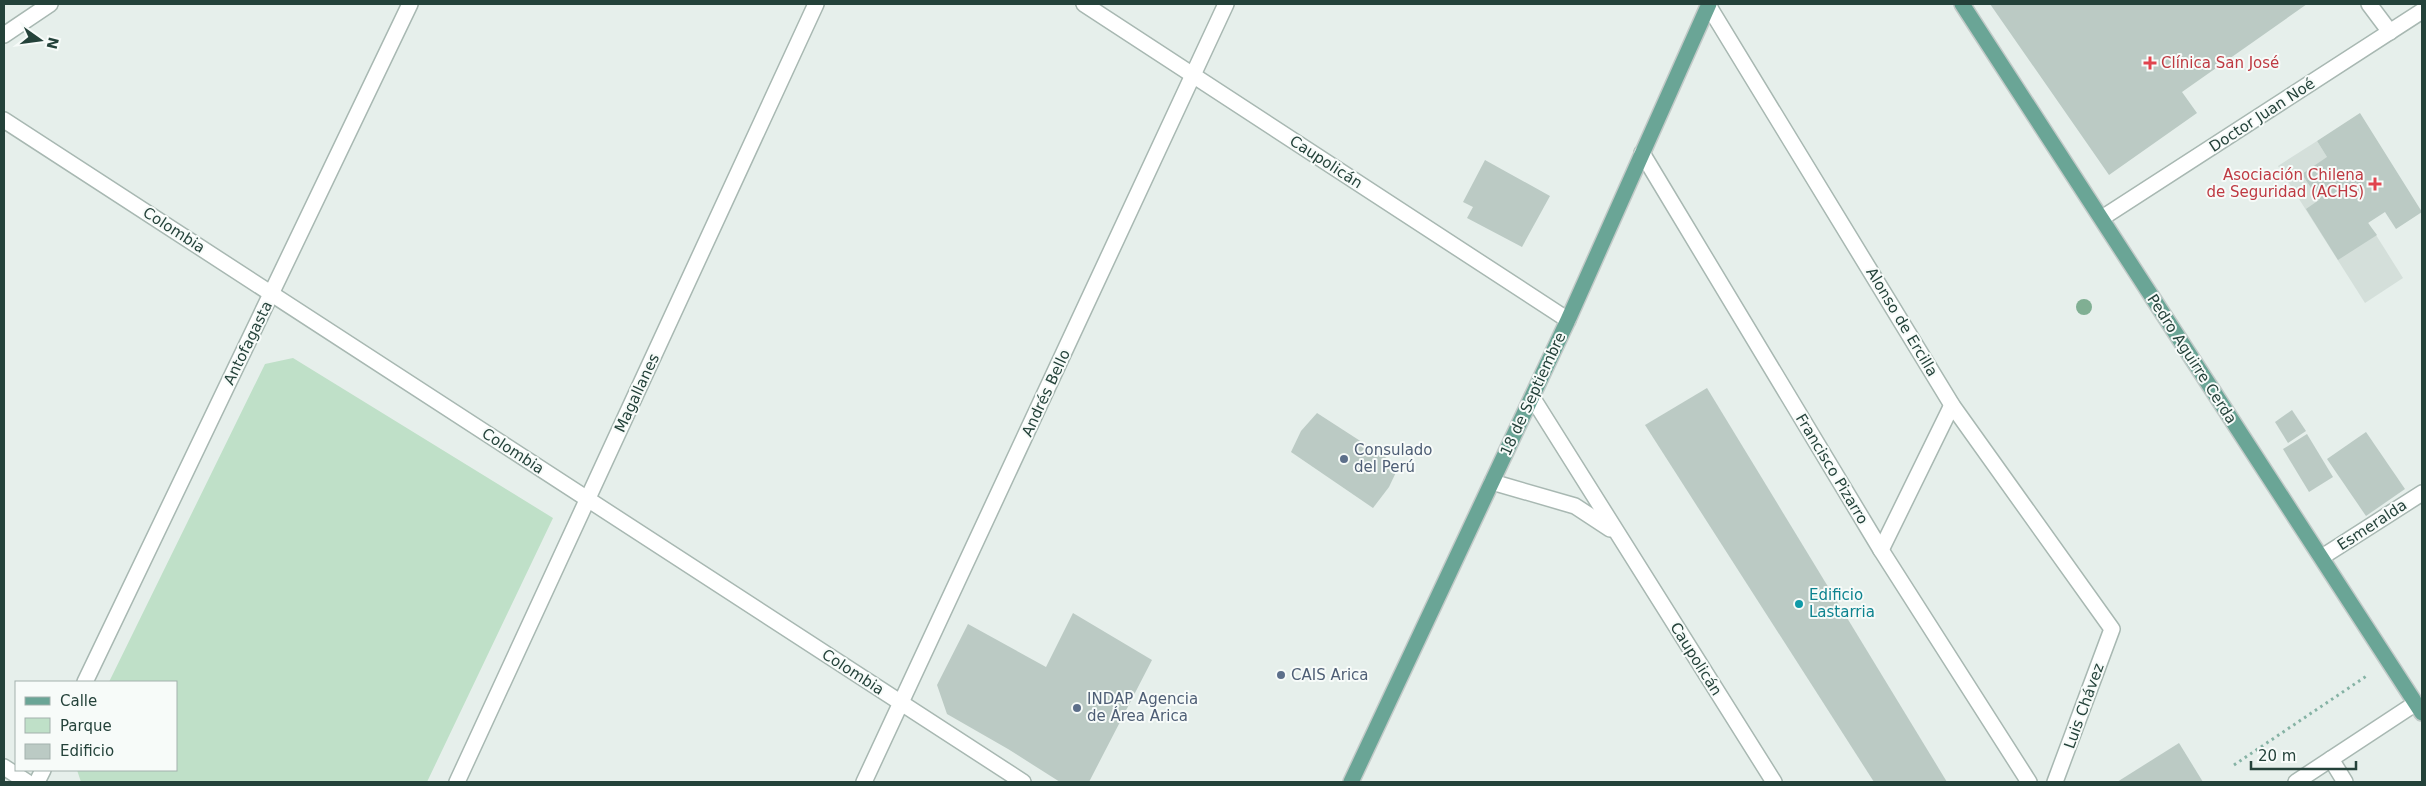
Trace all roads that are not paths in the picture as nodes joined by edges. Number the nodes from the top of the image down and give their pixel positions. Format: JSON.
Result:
{"nodes":[{"id":1,"x":50,"y":4,"type":"edge"},
{"id":2,"x":410,"y":4,"type":"edge"},
{"id":3,"x":816,"y":4,"type":"edge"},
{"id":4,"x":1084,"y":4,"type":"edge"},
{"id":5,"x":1226,"y":4,"type":"edge"},
{"id":6,"x":1708,"y":4,"type":"edge"},
{"id":7,"x":1962,"y":4,"type":"edge"},
{"id":8,"x":2369,"y":4,"type":"edge"},
{"id":9,"x":2422,"y":12,"type":"edge"},
{"id":10,"x":2390,"y":32,"type":"junction"},
{"id":11,"x":4,"y":34,"type":"edge"},
{"id":12,"x":1193,"y":75,"type":"junction"},
{"id":13,"x":4,"y":120,"type":"edge"},
{"id":14,"x":1642,"y":153,"type":"junction"},
{"id":15,"x":2102,"y":218,"type":"junction"},
{"id":16,"x":272,"y":294,"type":"junction"},
{"id":17,"x":1568,"y":320,"type":"junction"},
{"id":18,"x":1532,"y":397,"type":"junction"},
{"id":19,"x":1952,"y":405,"type":"junction"},
{"id":20,"x":1492,"y":482,"type":"junction"},
{"id":21,"x":2422,"y":493,"type":"edge"},
{"id":22,"x":588,"y":500,"type":"junction"},
{"id":23,"x":1619,"y":536,"type":"junction"},
{"id":24,"x":1881,"y":550,"type":"junction"},
{"id":25,"x":2322,"y":558,"type":"junction"},
{"id":26,"x":2112,"y":629,"type":"joint"},
{"id":27,"x":85,"y":681,"type":"edge"},
{"id":28,"x":902,"y":703,"type":"junction"},
{"id":29,"x":2419,"y":708,"type":"edge"},
{"id":30,"x":2330,"y":758,"type":"junction"},
{"id":31,"x":4,"y":767,"type":"edge"},
{"id":32,"x":27,"y":782,"type":"edge"},
{"id":33,"x":457,"y":782,"type":"edge"},
{"id":34,"x":864,"y":782,"type":"edge"},
{"id":35,"x":1023,"y":782,"type":"edge"},
{"id":36,"x":1351,"y":782,"type":"edge"},
{"id":37,"x":1774,"y":782,"type":"edge"},
{"id":38,"x":2029,"y":782,"type":"edge"},
{"id":39,"x":2055,"y":782,"type":"edge"},
{"id":40,"x":2296,"y":782,"type":"edge"},
{"id":41,"x":2345,"y":782,"type":"edge"}],
"edges":[{"from":1,"to":11,"type":"street"},
{"from":2,"to":16,"type":"street","name":"Antofagasta"},
{"from":3,"to":22,"type":"street","name":"Magallanes"},
{"from":4,"to":12,"type":"street","name":"Caupolicán"},
{"from":5,"to":12,"type":"street","name":"Andrés Bello"},
{"from":6,"to":14,"type":"main road","name":"18 de Septiembre"},
{"from":6,"to":19,"type":"street","name":"Alonso de Ercilla"},
{"from":7,"to":15,"type":"main road","name":"Pedro Aguirre Cerda"},
{"from":8,"to":10,"type":"street"},
{"from":9,"to":10,"type":"street","name":"Doctor Juan Noé"},
{"from":10,"to":15,"type":"street","name":"Doctor Juan Noé"},
{"from":12,"to":17,"type":"street","name":"Caupolicán"},
{"from":12,"to":28,"type":"street","name":"Andrés Bello"},
{"from":13,"to":16,"type":"street","name":"Colombia"},
{"from":14,"to":17,"type":"main road","name":"18 de Septiembre"},
{"from":14,"to":24,"type":"street","name":"Francisco Pizarro"},
{"from":15,"to":25,"type":"main road","name":"Pedro Aguirre Cerda"},
{"from":16,"to":22,"type":"street","name":"Colombia"},
{"from":16,"to":27,"type":"street","name":"Antofagasta"},
{"from":17,"to":18,"type":"main road","name":"18 de Septiembre"},
{"from":18,"to":20,"type":"main road","name":"18 de Septiembre"},
{"from":18,"to":23,"type":"street","name":"Caupolicán"},
{"from":19,"to":24,"type":"street"},
{"from":19,"to":26,"type":"street","name":"Alonso de Ercilla"},
{"from":20,"to":23,"type":"street","name":"Caupolicán"},
{"from":20,"to":36,"type":"main road","name":"18 de Septiembre"},
{"from":21,"to":25,"type":"street","name":"Esmeralda"},
{"from":22,"to":28,"type":"street","name":"Colombia"},
{"from":22,"to":33,"type":"street","name":"Magallanes"},
{"from":23,"to":37,"type":"street","name":"Caupolicán"},
{"from":24,"to":38,"type":"street","name":"Francisco Pizarro"},
{"from":25,"to":29,"type":"main road","name":"Pedro Aguirre Cerda"},
{"from":26,"to":39,"type":"street","name":"Luis Chávez"},
{"from":28,"to":34,"type":"street","name":"Andrés Bello"},
{"from":28,"to":35,"type":"street","name":"Colombia"},
{"from":29,"to":30,"type":"street"},
{"from":30,"to":40,"type":"street"},
{"from":30,"to":41,"type":"street"},
{"from":31,"to":32,"type":"street"}]}
